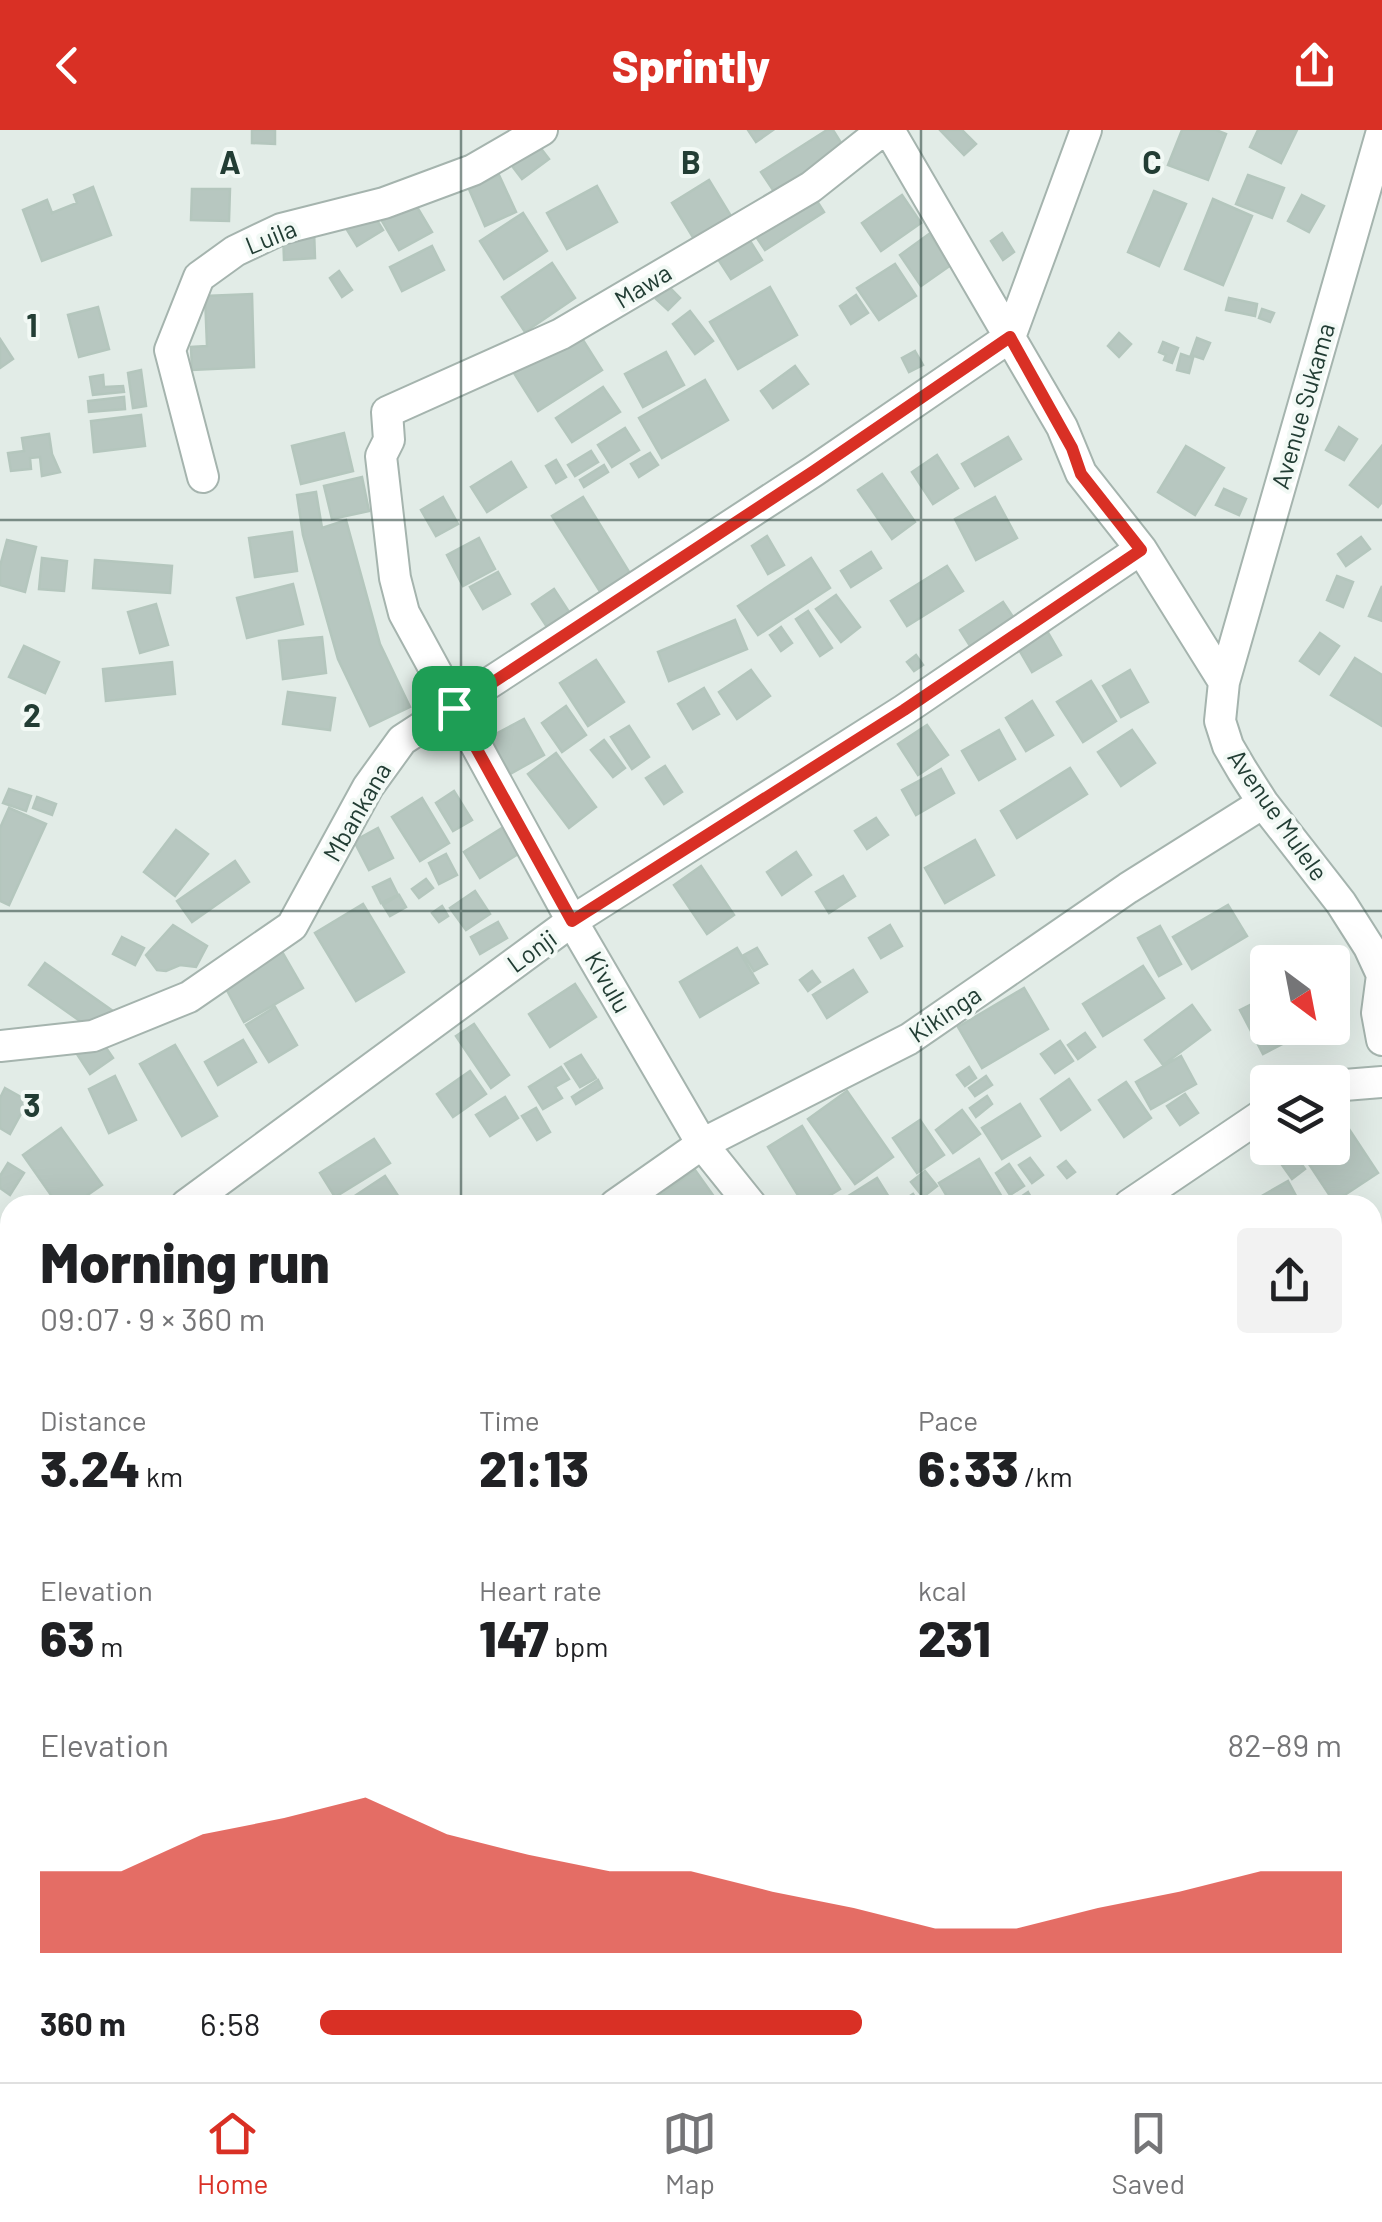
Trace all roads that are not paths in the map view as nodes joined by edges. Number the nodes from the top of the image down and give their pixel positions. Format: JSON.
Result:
{"nodes":[{"id":1,"x":542,"y":130,"type":"edge"},
{"id":2,"x":886,"y":130,"type":"edge"},
{"id":3,"x":1086,"y":130,"type":"edge"},
{"id":4,"x":1377,"y":134,"type":"edge"},
{"id":5,"x":1010,"y":337,"type":"junction"},
{"id":6,"x":387,"y":412,"type":"joint"},
{"id":7,"x":203,"y":477,"type":"dead end"},
{"id":8,"x":1141,"y":550,"type":"junction"},
{"id":9,"x":1224,"y":682,"type":"junction"},
{"id":10,"x":454,"y":708,"type":"junction"},
{"id":11,"x":1263,"y":803,"type":"junction"},
{"id":12,"x":572,"y":921,"type":"junction"},
{"id":13,"x":1382,"y":1040,"type":"edge"},
{"id":14,"x":0,"y":1046,"type":"edge"},
{"id":15,"x":1382,"y":1082,"type":"edge"},
{"id":16,"x":1350,"y":1085,"type":"edge"},
{"id":17,"x":1250,"y":1123,"type":"edge"},
{"id":18,"x":702,"y":1144,"type":"junction"},
{"id":19,"x":200,"y":1195,"type":"edge"},
{"id":20,"x":629,"y":1195,"type":"edge"},
{"id":21,"x":743,"y":1195,"type":"edge"},
{"id":22,"x":1144,"y":1195,"type":"edge"}],
"edges":[{"from":1,"to":7,"type":"street","name":"Luila"},
{"from":2,"to":5,"type":"street"},
{"from":2,"to":6,"type":"street","name":"Mawa"},
{"from":3,"to":5,"type":"street"},
{"from":4,"to":9,"type":"street","name":"Avenue Sukama"},
{"from":5,"to":8,"type":"street"},
{"from":5,"to":10,"type":"street","name":"Mbankana"},
{"from":6,"to":10,"type":"street","name":"Kivulu"},
{"from":8,"to":9,"type":"street"},
{"from":8,"to":12,"type":"street","name":"Lonji"},
{"from":9,"to":11,"type":"street","name":"Avenue Mulele"},
{"from":10,"to":12,"type":"street","name":"Kivulu"},
{"from":10,"to":14,"type":"street","name":"Mbankana"},
{"from":11,"to":13,"type":"street","name":"Avenue Mulele"},
{"from":11,"to":18,"type":"street","name":"Kikinga"},
{"from":12,"to":18,"type":"street","name":"Kivulu"},
{"from":12,"to":19,"type":"street","name":"Lonji"},
{"from":15,"to":16,"type":"street"},
{"from":17,"to":22,"type":"street"},
{"from":18,"to":20,"type":"street","name":"Kikinga"},
{"from":18,"to":21,"type":"street","name":"Kivulu"}]}
